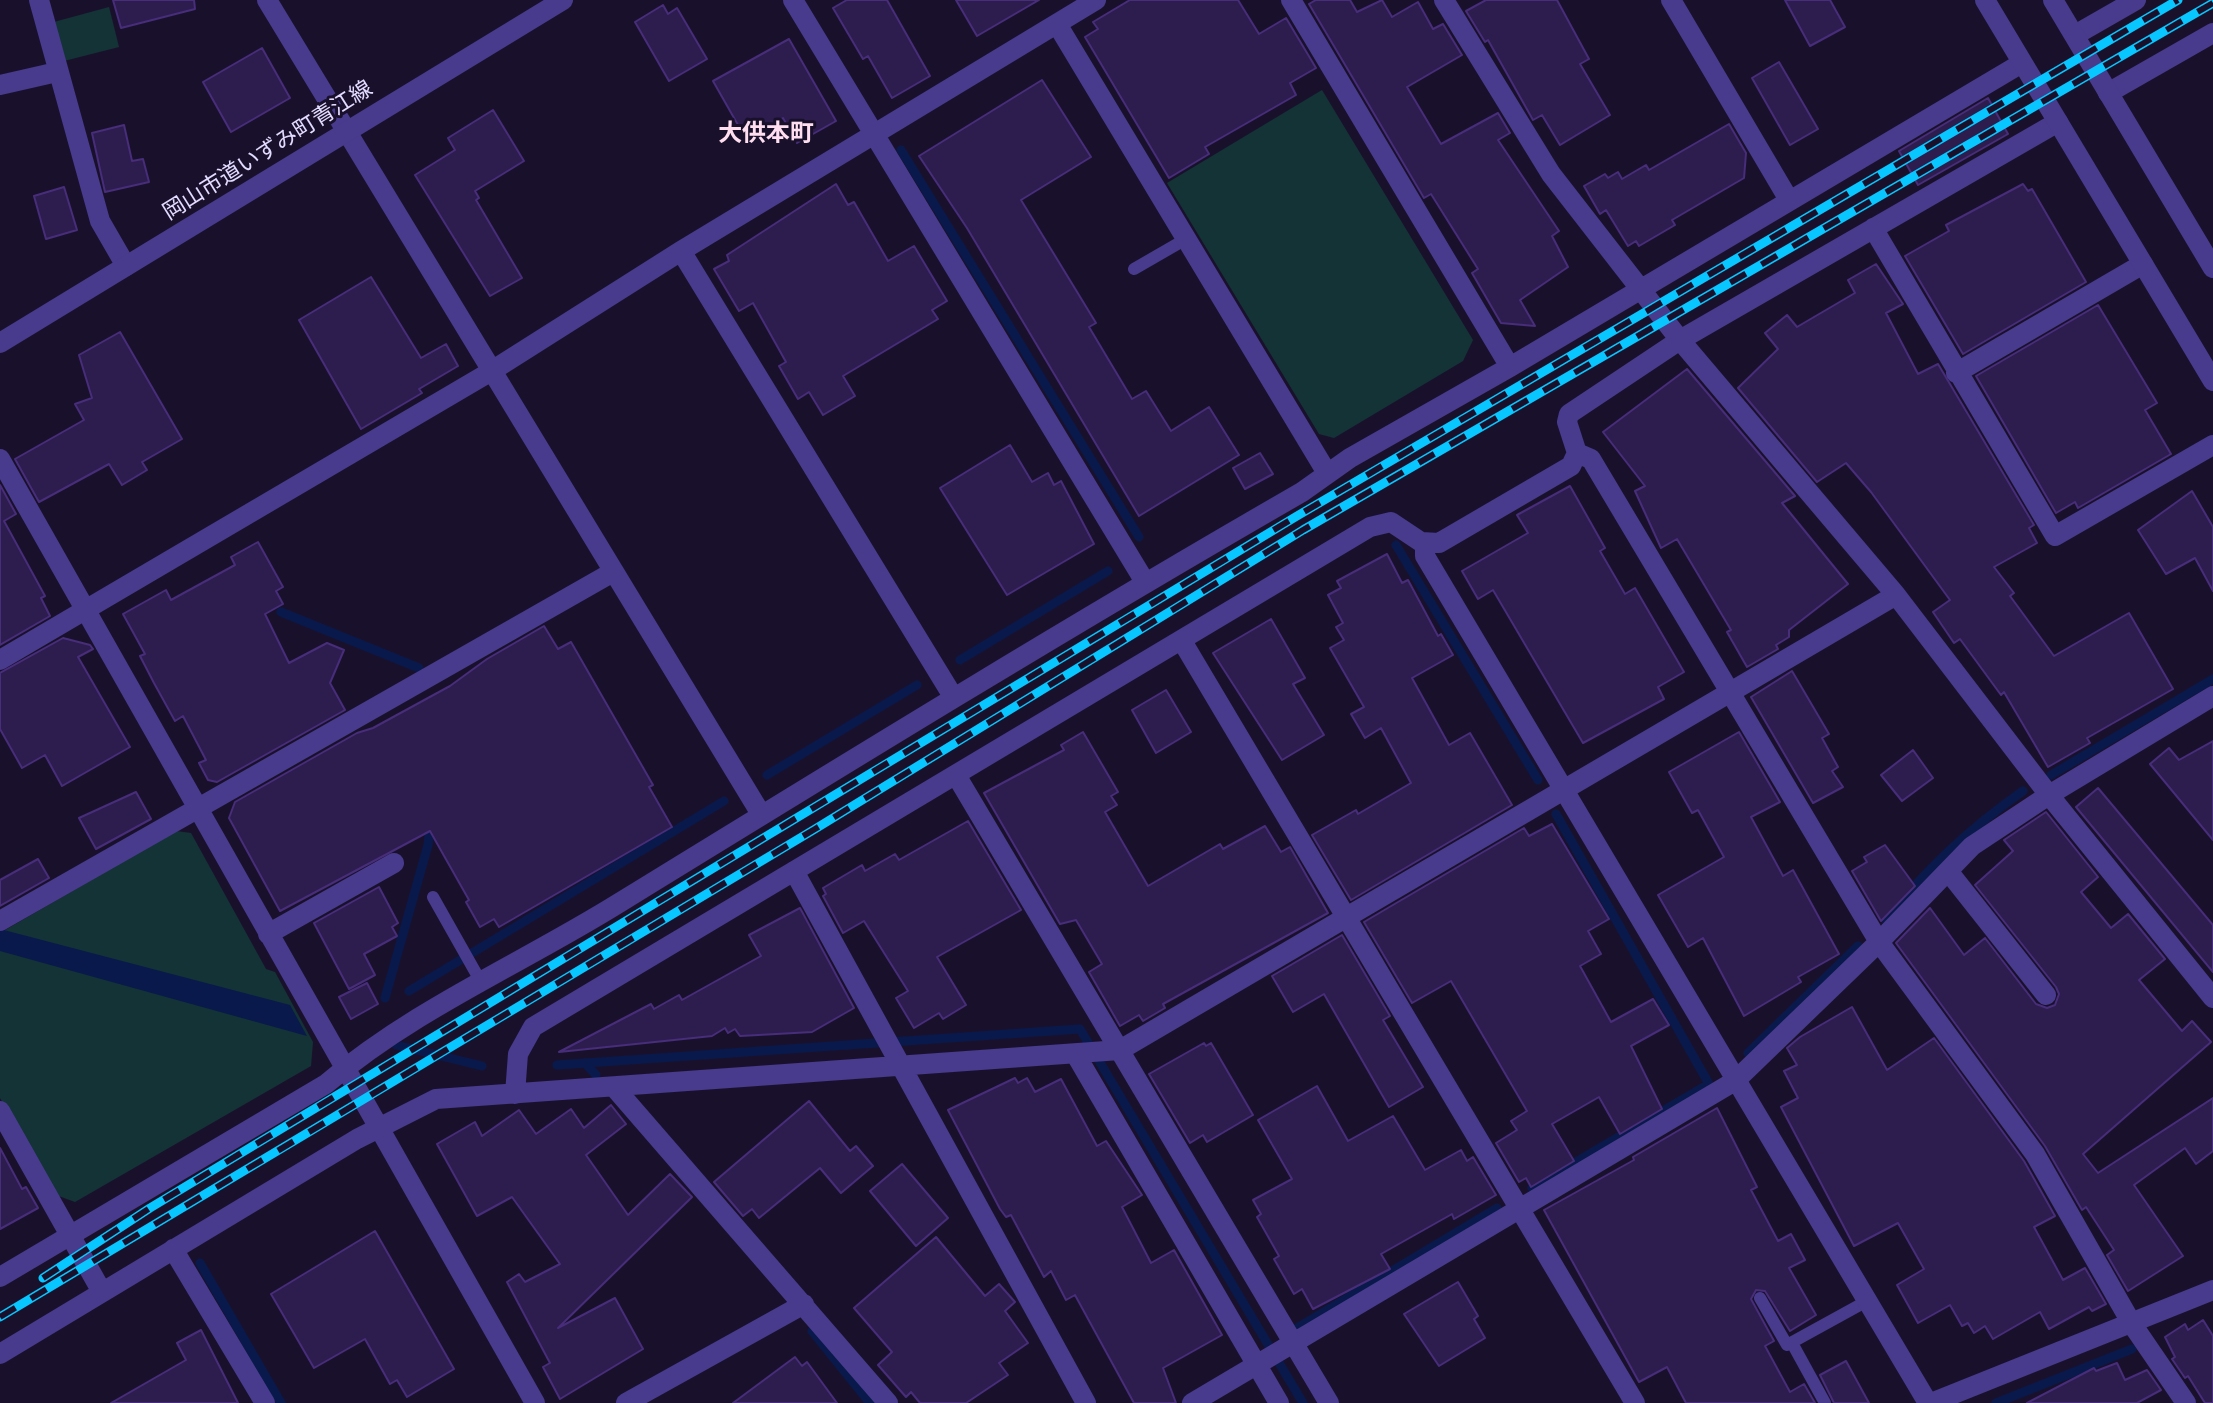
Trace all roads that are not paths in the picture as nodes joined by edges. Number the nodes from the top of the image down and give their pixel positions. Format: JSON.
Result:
{"nodes":[{"id":1,"x":39,"y":0,"type":"edge"},
{"id":2,"x":267,"y":0,"type":"edge"},
{"id":3,"x":563,"y":0,"type":"edge"},
{"id":4,"x":793,"y":0,"type":"edge"},
{"id":5,"x":1096,"y":0,"type":"edge"},
{"id":6,"x":1291,"y":0,"type":"edge"},
{"id":7,"x":1444,"y":0,"type":"edge"},
{"id":8,"x":1671,"y":0,"type":"edge"},
{"id":9,"x":1985,"y":0,"type":"edge"},
{"id":10,"x":2053,"y":0,"type":"edge"},
{"id":11,"x":2136,"y":0,"type":"edge"},
{"id":12,"x":1057,"y":24,"type":"junction"},
{"id":13,"x":2213,"y":33,"type":"edge"},
{"id":14,"x":2075,"y":35,"type":"junction"},
{"id":15,"x":2022,"y":63,"type":"junction"},
{"id":16,"x":57,"y":72,"type":"junction"},
{"id":17,"x":0,"y":85,"type":"edge"},
{"id":18,"x":2108,"y":93,"type":"junction"},
{"id":19,"x":2058,"y":122,"type":"junction"},
{"id":20,"x":346,"y":131,"type":"junction"},
{"id":21,"x":875,"y":134,"type":"junction"},
{"id":22,"x":1789,"y":200,"type":"junction"},
{"id":23,"x":1873,"y":228,"type":"junction"},
{"id":24,"x":1186,"y":239,"type":"junction"},
{"id":25,"x":681,"y":251,"type":"junction"},
{"id":26,"x":2143,"y":264,"type":"junction"},
{"id":27,"x":126,"y":266,"type":"junction"},
{"id":28,"x":2213,"y":268,"type":"edge"},
{"id":29,"x":1134,"y":269,"type":"dead end"},
{"id":30,"x":1640,"y":287,"type":"junction"},
{"id":31,"x":1680,"y":340,"type":"junction"},
{"id":32,"x":0,"y":343,"type":"edge"},
{"id":33,"x":1510,"y":367,"type":"junction"},
{"id":34,"x":490,"y":372,"type":"junction"},
{"id":35,"x":1956,"y":373,"type":"junction"},
{"id":36,"x":2213,"y":381,"type":"edge"},
{"id":37,"x":2213,"y":445,"type":"edge"},
{"id":38,"x":1577,"y":453,"type":"junction"},
{"id":39,"x":0,"y":459,"type":"edge"},
{"id":40,"x":1327,"y":473,"type":"junction"},
{"id":41,"x":1425,"y":544,"type":"junction"},
{"id":42,"x":613,"y":572,"type":"junction"},
{"id":43,"x":1145,"y":582,"type":"junction"},
{"id":44,"x":1896,"y":595,"type":"junction"},
{"id":45,"x":86,"y":613,"type":"junction"},
{"id":46,"x":1182,"y":641,"type":"junction"},
{"id":47,"x":0,"y":660,"type":"edge"},
{"id":48,"x":1729,"y":690,"type":"junction"},
{"id":49,"x":2213,"y":696,"type":"edge"},
{"id":50,"x":954,"y":698,"type":"junction"},
{"id":51,"x":956,"y":775,"type":"junction"},
{"id":52,"x":1561,"y":789,"type":"junction"},
{"id":53,"x":2049,"y":795,"type":"junction"},
{"id":54,"x":198,"y":811,"type":"junction"},
{"id":55,"x":761,"y":814,"type":"junction"},
{"id":56,"x":394,"y":863,"type":"dead end"},
{"id":57,"x":794,"y":871,"type":"junction"},
{"id":58,"x":1948,"y":871,"type":"junction"},
{"id":59,"x":433,"y":897,"type":"dead end"},
{"id":60,"x":1347,"y":916,"type":"junction"},
{"id":61,"x":0,"y":921,"type":"edge"},
{"id":62,"x":268,"y":934,"type":"junction"},
{"id":63,"x":1879,"y":942,"type":"junction"},
{"id":64,"x":481,"y":982,"type":"junction"},
{"id":65,"x":2046,"y":995,"type":"dead end"},
{"id":66,"x":2213,"y":998,"type":"edge"},
{"id":67,"x":1114,"y":1051,"type":"junction"},
{"id":68,"x":1080,"y":1055,"type":"junction"},
{"id":69,"x":899,"y":1060,"type":"junction"},
{"id":70,"x":344,"y":1068,"type":"junction"},
{"id":71,"x":1735,"y":1081,"type":"junction"},
{"id":72,"x":614,"y":1087,"type":"junction"},
{"id":73,"x":515,"y":1094,"type":"junction"},
{"id":74,"x":0,"y":1111,"type":"edge"},
{"id":75,"x":378,"y":1128,"type":"junction"},
{"id":76,"x":1521,"y":1209,"type":"junction"},
{"id":77,"x":69,"y":1236,"type":"junction"},
{"id":78,"x":173,"y":1249,"type":"junction"},
{"id":79,"x":0,"y":1277,"type":"edge"},
{"id":80,"x":2213,"y":1290,"type":"edge"},
{"id":81,"x":102,"y":1292,"type":"junction"},
{"id":82,"x":1760,"y":1298,"type":"dead end"},
{"id":83,"x":1867,"y":1301,"type":"junction"},
{"id":84,"x":804,"y":1304,"type":"junction"},
{"id":85,"x":2132,"y":1324,"type":"junction"},
{"id":86,"x":1792,"y":1343,"type":"junction"},
{"id":87,"x":1289,"y":1346,"type":"junction"},
{"id":88,"x":0,"y":1354,"type":"edge"},
{"id":89,"x":1260,"y":1363,"type":"junction"},
{"id":90,"x":265,"y":1403,"type":"edge"},
{"id":91,"x":535,"y":1403,"type":"edge"},
{"id":92,"x":626,"y":1403,"type":"edge"},
{"id":93,"x":888,"y":1403,"type":"edge"},
{"id":94,"x":1086,"y":1403,"type":"edge"},
{"id":95,"x":1192,"y":1403,"type":"edge"},
{"id":96,"x":1279,"y":1403,"type":"edge"},
{"id":97,"x":1329,"y":1403,"type":"edge"},
{"id":98,"x":1635,"y":1403,"type":"edge"},
{"id":99,"x":1825,"y":1403,"type":"edge"},
{"id":100,"x":1929,"y":1403,"type":"edge"},
{"id":101,"x":2186,"y":1403,"type":"edge"}],
"edges":[{"from":1,"to":16,"type":"street"},
{"from":2,"to":20,"type":"street"},
{"from":3,"to":20,"type":"street","name":"岡山市道いずみ町青江線"},
{"from":4,"to":21,"type":"street"},
{"from":5,"to":12,"type":"street"},
{"from":6,"to":33,"type":"street"},
{"from":7,"to":30,"type":"street"},
{"from":8,"to":22,"type":"street"},
{"from":9,"to":15,"type":"street"},
{"from":10,"to":14,"type":"street"},
{"from":11,"to":14,"type":"street"},
{"from":12,"to":21,"type":"street"},
{"from":12,"to":24,"type":"street"},
{"from":13,"to":18,"type":"street"},
{"from":14,"to":18,"type":"street"},
{"from":15,"to":19,"type":"street"},
{"from":15,"to":22,"type":"street"},
{"from":16,"to":17,"type":"street"},
{"from":16,"to":27,"type":"street"},
{"from":18,"to":28,"type":"street"},
{"from":19,"to":23,"type":"street"},
{"from":19,"to":26,"type":"street"},
{"from":20,"to":27,"type":"street","name":"岡山市道いずみ町青江線"},
{"from":20,"to":34,"type":"street"},
{"from":21,"to":25,"type":"street"},
{"from":21,"to":43,"type":"street"},
{"from":22,"to":30,"type":"street"},
{"from":23,"to":31,"type":"street"},
{"from":23,"to":35,"type":"street"},
{"from":24,"to":29,"type":"lane"},
{"from":24,"to":40,"type":"street"},
{"from":25,"to":34,"type":"street"},
{"from":25,"to":50,"type":"street"},
{"from":26,"to":35,"type":"street"},
{"from":26,"to":36,"type":"street"},
{"from":27,"to":32,"type":"street","name":"岡山市道いずみ町青江線"},
{"from":30,"to":31,"type":"street"},
{"from":30,"to":33,"type":"street"},
{"from":31,"to":38,"type":"street"},
{"from":31,"to":44,"type":"street"},
{"from":33,"to":40,"type":"street"},
{"from":34,"to":42,"type":"street"},
{"from":34,"to":45,"type":"street"},
{"from":35,"to":37,"type":"street"},
{"from":38,"to":41,"type":"street"},
{"from":38,"to":48,"type":"street"},
{"from":39,"to":45,"type":"street"},
{"from":40,"to":43,"type":"street"},
{"from":41,"to":46,"type":"street"},
{"from":41,"to":52,"type":"street"},
{"from":42,"to":54,"type":"street"},
{"from":42,"to":55,"type":"street"},
{"from":43,"to":50,"type":"street"},
{"from":44,"to":48,"type":"street"},
{"from":44,"to":53,"type":"street"},
{"from":45,"to":47,"type":"street"},
{"from":45,"to":54,"type":"street"},
{"from":46,"to":51,"type":"street"},
{"from":46,"to":60,"type":"street"},
{"from":48,"to":52,"type":"street"},
{"from":48,"to":63,"type":"street"},
{"from":49,"to":53,"type":"street"},
{"from":50,"to":55,"type":"street"},
{"from":51,"to":57,"type":"street"},
{"from":51,"to":67,"type":"street"},
{"from":52,"to":60,"type":"street"},
{"from":52,"to":71,"type":"street"},
{"from":53,"to":58,"type":"street"},
{"from":53,"to":66,"type":"street"},
{"from":54,"to":61,"type":"street"},
{"from":54,"to":62,"type":"street"},
{"from":55,"to":64,"type":"street"},
{"from":56,"to":62,"type":"street"},
{"from":57,"to":69,"type":"street"},
{"from":57,"to":73,"type":"street"},
{"from":58,"to":63,"type":"street"},
{"from":58,"to":65,"type":"street"},
{"from":59,"to":64,"type":"lane"},
{"from":60,"to":67,"type":"street"},
{"from":60,"to":76,"type":"street"},
{"from":62,"to":70,"type":"street"},
{"from":63,"to":71,"type":"street"},
{"from":63,"to":85,"type":"street"},
{"from":64,"to":70,"type":"street"},
{"from":67,"to":68,"type":"street"},
{"from":67,"to":87,"type":"street"},
{"from":68,"to":69,"type":"street"},
{"from":68,"to":89,"type":"street"},
{"from":69,"to":72,"type":"street"},
{"from":69,"to":94,"type":"street"},
{"from":70,"to":75,"type":"street"},
{"from":70,"to":77,"type":"street"},
{"from":71,"to":76,"type":"street"},
{"from":71,"to":83,"type":"street"},
{"from":72,"to":73,"type":"street"},
{"from":72,"to":84,"type":"street"},
{"from":73,"to":75,"type":"street"},
{"from":74,"to":77,"type":"street"},
{"from":75,"to":78,"type":"street"},
{"from":75,"to":91,"type":"street"},
{"from":76,"to":87,"type":"street"},
{"from":76,"to":98,"type":"street"},
{"from":77,"to":79,"type":"street"},
{"from":77,"to":81,"type":"street"},
{"from":78,"to":81,"type":"street"},
{"from":78,"to":90,"type":"street"},
{"from":80,"to":85,"type":"street"},
{"from":81,"to":88,"type":"street"},
{"from":82,"to":86,"type":"lane"},
{"from":83,"to":86,"type":"lane"},
{"from":83,"to":100,"type":"street"},
{"from":84,"to":92,"type":"street"},
{"from":84,"to":93,"type":"street"},
{"from":85,"to":100,"type":"street"},
{"from":85,"to":101,"type":"street"},
{"from":86,"to":99,"type":"lane"},
{"from":87,"to":89,"type":"street"},
{"from":87,"to":97,"type":"street"},
{"from":89,"to":95,"type":"street"},
{"from":89,"to":96,"type":"street"}]}
